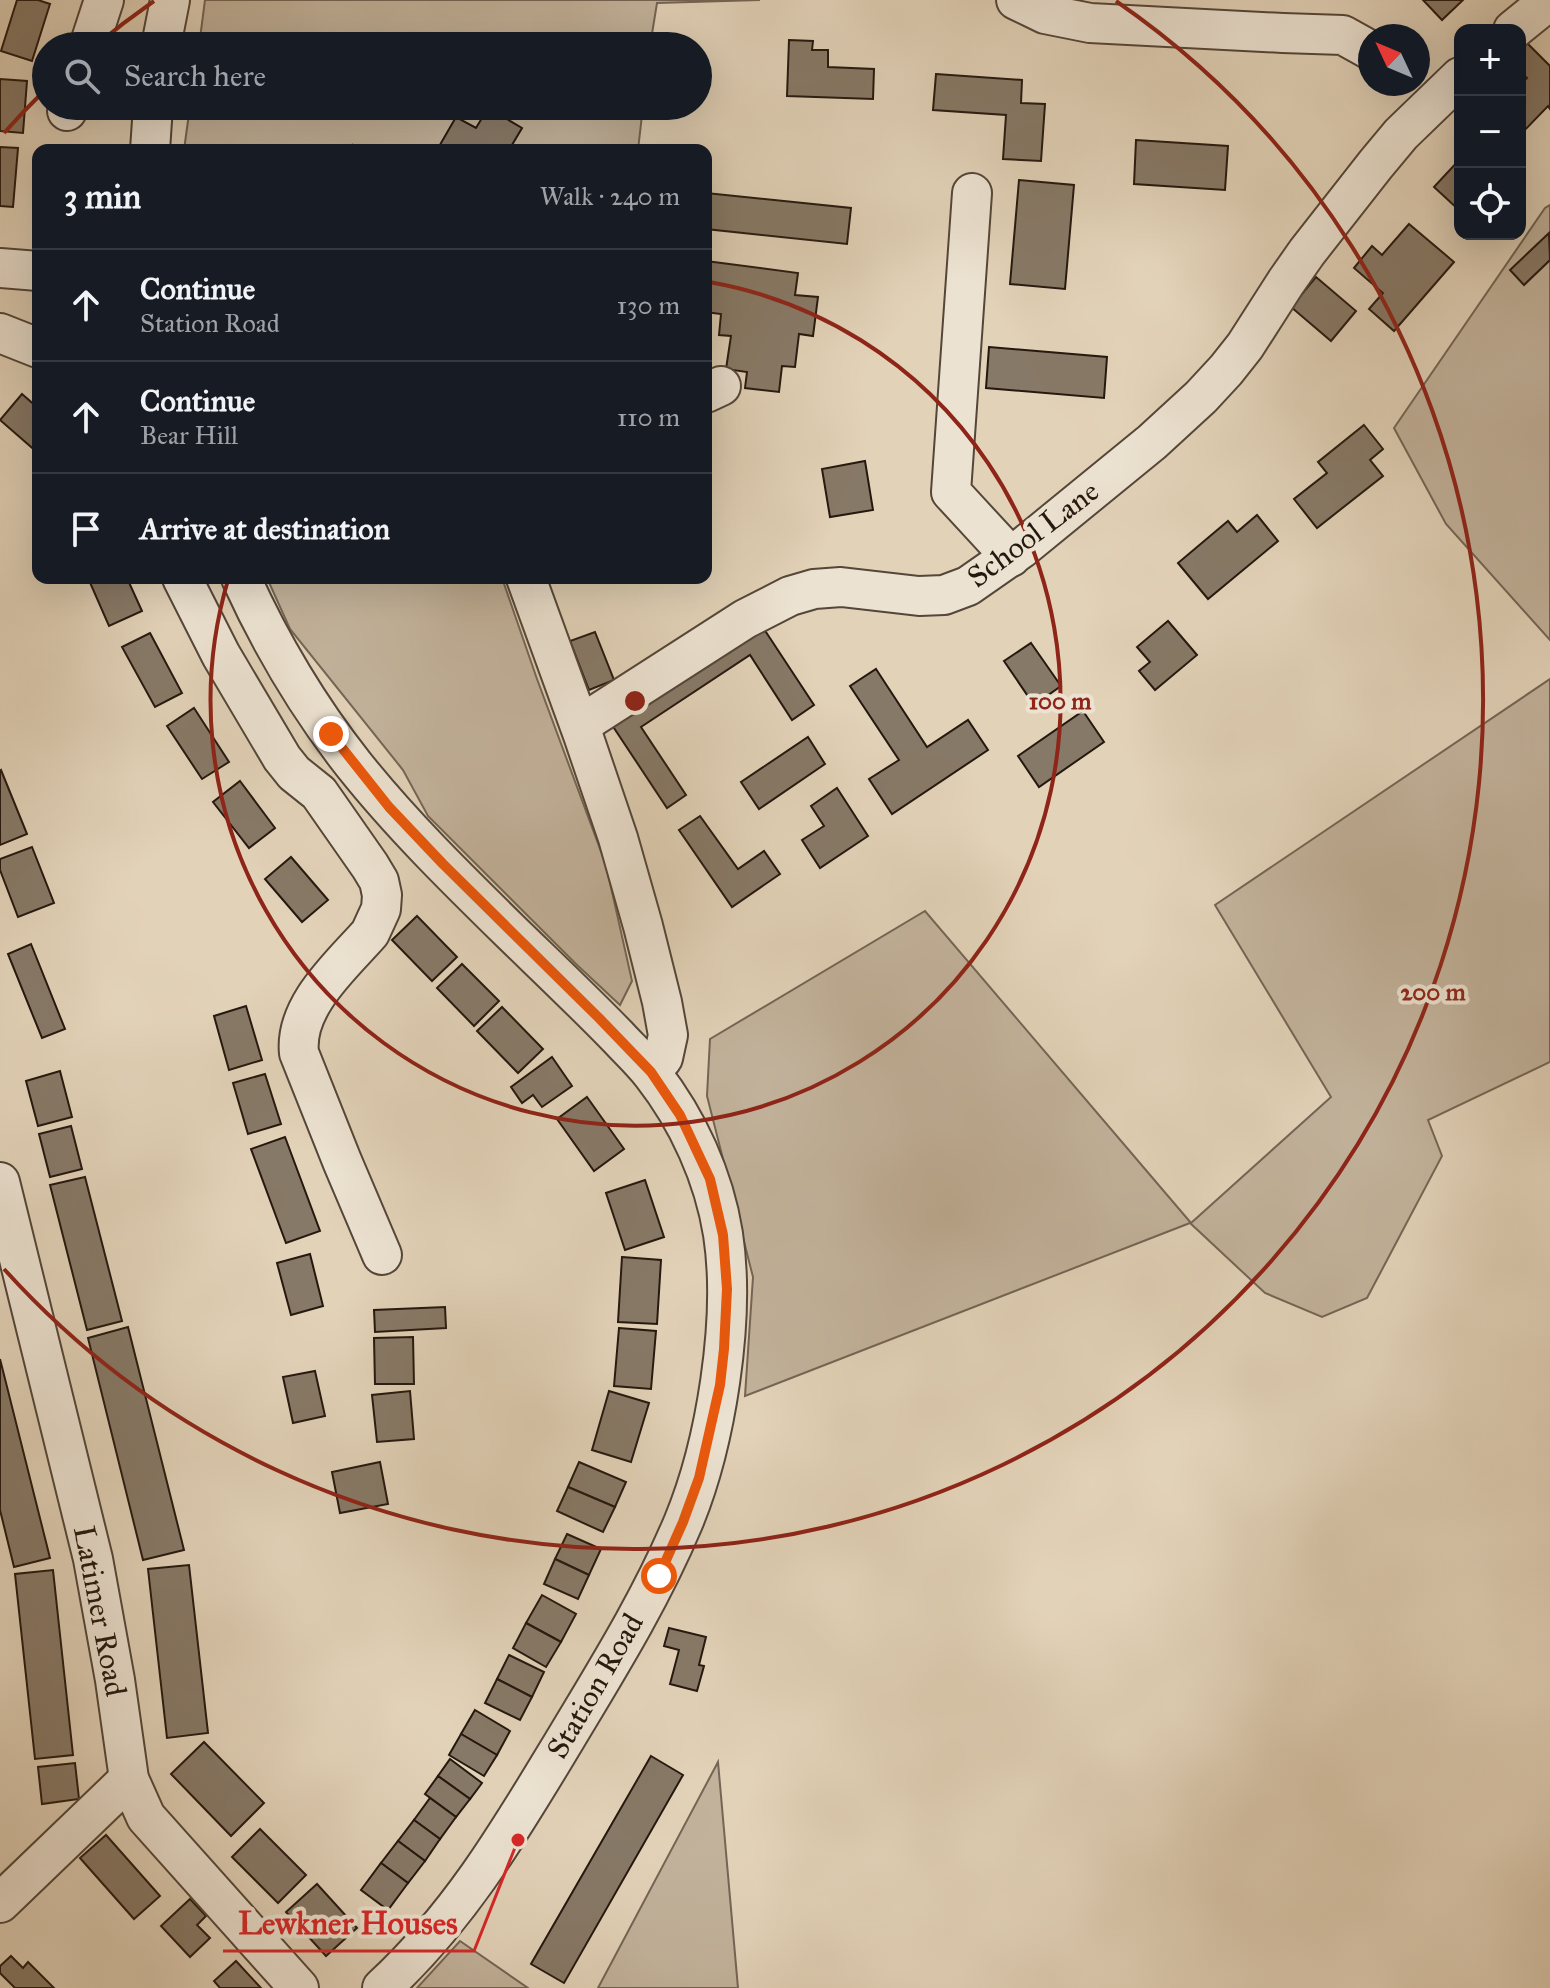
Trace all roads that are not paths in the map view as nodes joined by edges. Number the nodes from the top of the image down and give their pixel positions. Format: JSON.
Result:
{"nodes":[{"id":1,"x":104,"y":0,"type":"edge"},
{"id":2,"x":170,"y":0,"type":"edge"},
{"id":3,"x":1016,"y":0,"type":"edge"},
{"id":4,"x":1550,"y":0,"type":"edge"},
{"id":5,"x":1520,"y":24,"type":"edge"},
{"id":6,"x":94,"y":32,"type":"edge"},
{"id":7,"x":164,"y":32,"type":"edge"},
{"id":8,"x":1358,"y":43,"type":"edge"},
{"id":9,"x":1454,"y":79,"type":"edge"},
{"id":10,"x":1430,"y":89,"type":"edge"},
{"id":11,"x":1418,"y":96,"type":"edge"},
{"id":12,"x":152,"y":120,"type":"edge"},
{"id":13,"x":150,"y":144,"type":"edge"},
{"id":14,"x":972,"y":193,"type":"dead end"},
{"id":15,"x":0,"y":268,"type":"edge"},
{"id":16,"x":32,"y":271,"type":"edge"},
{"id":17,"x":0,"y":333,"type":"edge"},
{"id":18,"x":32,"y":346,"type":"edge"},
{"id":19,"x":1011,"y":557,"type":"junction"},
{"id":20,"x":185,"y":584,"type":"edge"},
{"id":21,"x":244,"y":584,"type":"edge"},
{"id":22,"x":528,"y":584,"type":"edge"},
{"id":23,"x":580,"y":725,"type":"junction"},
{"id":24,"x":354,"y":764,"type":"junction"},
{"id":25,"x":319,"y":793,"type":"junction"},
{"id":26,"x":651,"y":1072,"type":"junction"},
{"id":27,"x":0,"y":1182,"type":"edge"},
{"id":28,"x":382,"y":1255,"type":"dead end"},
{"id":29,"x":129,"y":1779,"type":"junction"},
{"id":30,"x":0,"y":1903,"type":"edge"},
{"id":31,"x":299,"y":1988,"type":"edge"},
{"id":32,"x":382,"y":1988,"type":"edge"}],
"edges":[{"from":1,"to":6,"type":"street"},
{"from":2,"to":7,"type":"street"},
{"from":3,"to":8,"type":"street"},
{"from":4,"to":5,"type":"street"},
{"from":9,"to":10,"type":"street","name":"School Lane"},
{"from":11,"to":19,"type":"street","name":"School Lane"},
{"from":12,"to":13,"type":"street"},
{"from":14,"to":19,"type":"street"},
{"from":15,"to":16,"type":"street"},
{"from":17,"to":18,"type":"street"},
{"from":19,"to":23,"type":"street","name":"School Lane"},
{"from":20,"to":25,"type":"street"},
{"from":21,"to":24,"type":"street","name":"Station Road"},
{"from":22,"to":23,"type":"street"},
{"from":23,"to":26,"type":"street"},
{"from":24,"to":25,"type":"street"},
{"from":24,"to":26,"type":"street","name":"Station Road"},
{"from":25,"to":28,"type":"street"},
{"from":26,"to":32,"type":"street","name":"Station Road"},
{"from":27,"to":29,"type":"street","name":"Latimer Road"},
{"from":29,"to":30,"type":"street"},
{"from":29,"to":31,"type":"street","name":"Latimer Road"}]}
